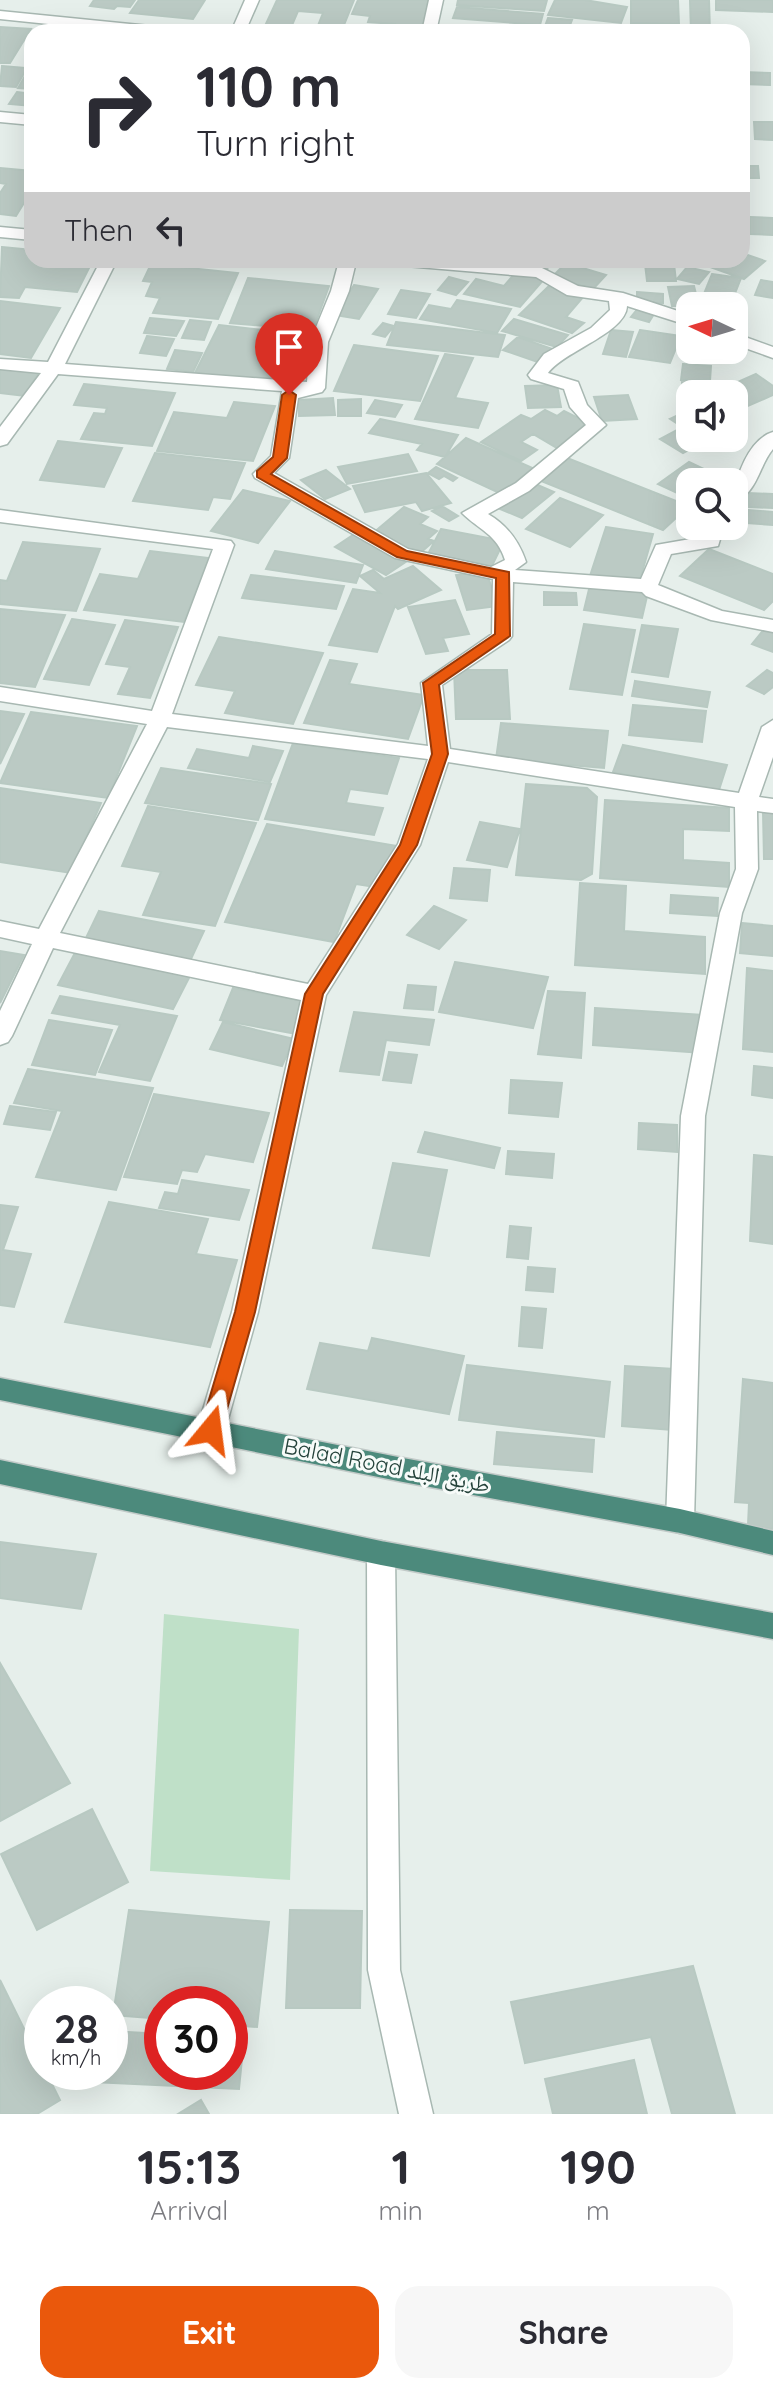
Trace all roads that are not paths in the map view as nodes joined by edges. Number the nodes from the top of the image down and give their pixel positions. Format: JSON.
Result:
{"nodes":[{"id":1,"x":252,"y":0,"type":"edge"},
{"id":2,"x":436,"y":0,"type":"edge"},
{"id":3,"x":0,"y":15,"type":"edge"},
{"id":4,"x":90,"y":24,"type":"edge"},
{"id":5,"x":242,"y":24,"type":"edge"},
{"id":6,"x":431,"y":24,"type":"edge"},
{"id":7,"x":0,"y":117,"type":"edge"},
{"id":8,"x":24,"y":119,"type":"edge"},
{"id":9,"x":0,"y":232,"type":"edge"},
{"id":10,"x":24,"y":234,"type":"edge"},
{"id":11,"x":105,"y":268,"type":"edge"},
{"id":12,"x":345,"y":268,"type":"edge"},
{"id":13,"x":491,"y":268,"type":"edge"},
{"id":14,"x":617,"y":297,"type":"junction"},
{"id":15,"x":676,"y":316,"type":"edge"},
{"id":16,"x":748,"y":343,"type":"edge"},
{"id":17,"x":773,"y":353,"type":"edge"},
{"id":18,"x":0,"y":364,"type":"edge"},
{"id":19,"x":53,"y":369,"type":"junction"},
{"id":20,"x":316,"y":388,"type":"junction"},
{"id":21,"x":773,"y":438,"type":"edge"},
{"id":22,"x":0,"y":440,"type":"edge"},
{"id":23,"x":748,"y":476,"type":"edge"},
{"id":24,"x":0,"y":516,"type":"edge"},
{"id":25,"x":711,"y":540,"type":"edge"},
{"id":26,"x":503,"y":575,"type":"junction"},
{"id":27,"x":648,"y":586,"type":"junction"},
{"id":28,"x":773,"y":626,"type":"edge"},
{"id":29,"x":0,"y":694,"type":"edge"},
{"id":30,"x":160,"y":719,"type":"junction"},
{"id":31,"x":773,"y":727,"type":"edge"},
{"id":32,"x":440,"y":754,"type":"junction"},
{"id":33,"x":746,"y":804,"type":"junction"},
{"id":34,"x":773,"y":806,"type":"edge"},
{"id":35,"x":0,"y":929,"type":"edge"},
{"id":36,"x":46,"y":938,"type":"junction"},
{"id":37,"x":314,"y":994,"type":"junction"},
{"id":38,"x":0,"y":1036,"type":"edge"},
{"id":39,"x":0,"y":1389,"type":"edge"},
{"id":40,"x":211,"y":1430,"type":"junction"},
{"id":41,"x":0,"y":1472,"type":"edge"},
{"id":42,"x":680,"y":1521,"type":"junction"},
{"id":43,"x":773,"y":1543,"type":"edge"},
{"id":44,"x":381,"y":1553,"type":"junction"},
{"id":45,"x":773,"y":1626,"type":"edge"},
{"id":46,"x":416,"y":2114,"type":"edge"}],
"edges":[{"from":1,"to":5,"type":"street"},
{"from":2,"to":6,"type":"street"},
{"from":3,"to":4,"type":"street"},
{"from":7,"to":8,"type":"street"},
{"from":9,"to":10,"type":"street"},
{"from":11,"to":19,"type":"street"},
{"from":12,"to":20,"type":"street"},
{"from":13,"to":14,"type":"street"},
{"from":14,"to":15,"type":"street"},
{"from":14,"to":26,"type":"street"},
{"from":16,"to":17,"type":"street"},
{"from":18,"to":19,"type":"street"},
{"from":19,"to":20,"type":"street"},
{"from":19,"to":22,"type":"street"},
{"from":20,"to":26,"type":"street"},
{"from":21,"to":23,"type":"street"},
{"from":24,"to":30,"type":"street"},
{"from":25,"to":27,"type":"street"},
{"from":26,"to":27,"type":"street"},
{"from":26,"to":32,"type":"street"},
{"from":27,"to":28,"type":"street"},
{"from":29,"to":30,"type":"street"},
{"from":30,"to":32,"type":"street"},
{"from":30,"to":36,"type":"street"},
{"from":31,"to":33,"type":"street"},
{"from":32,"to":33,"type":"street"},
{"from":32,"to":37,"type":"street"},
{"from":33,"to":34,"type":"street"},
{"from":33,"to":42,"type":"street"},
{"from":35,"to":36,"type":"street"},
{"from":36,"to":37,"type":"street"},
{"from":36,"to":38,"type":"street"},
{"from":37,"to":40,"type":"street"},
{"from":39,"to":40,"type":"highway","name":"Balad Road طريق البلد"},
{"from":40,"to":42,"type":"highway","name":"Balad Road طريق البلد"},
{"from":41,"to":44,"type":"highway"},
{"from":42,"to":43,"type":"highway","name":"Balad Road طريق البلد"},
{"from":44,"to":45,"type":"highway"},
{"from":44,"to":46,"type":"street"}]}
